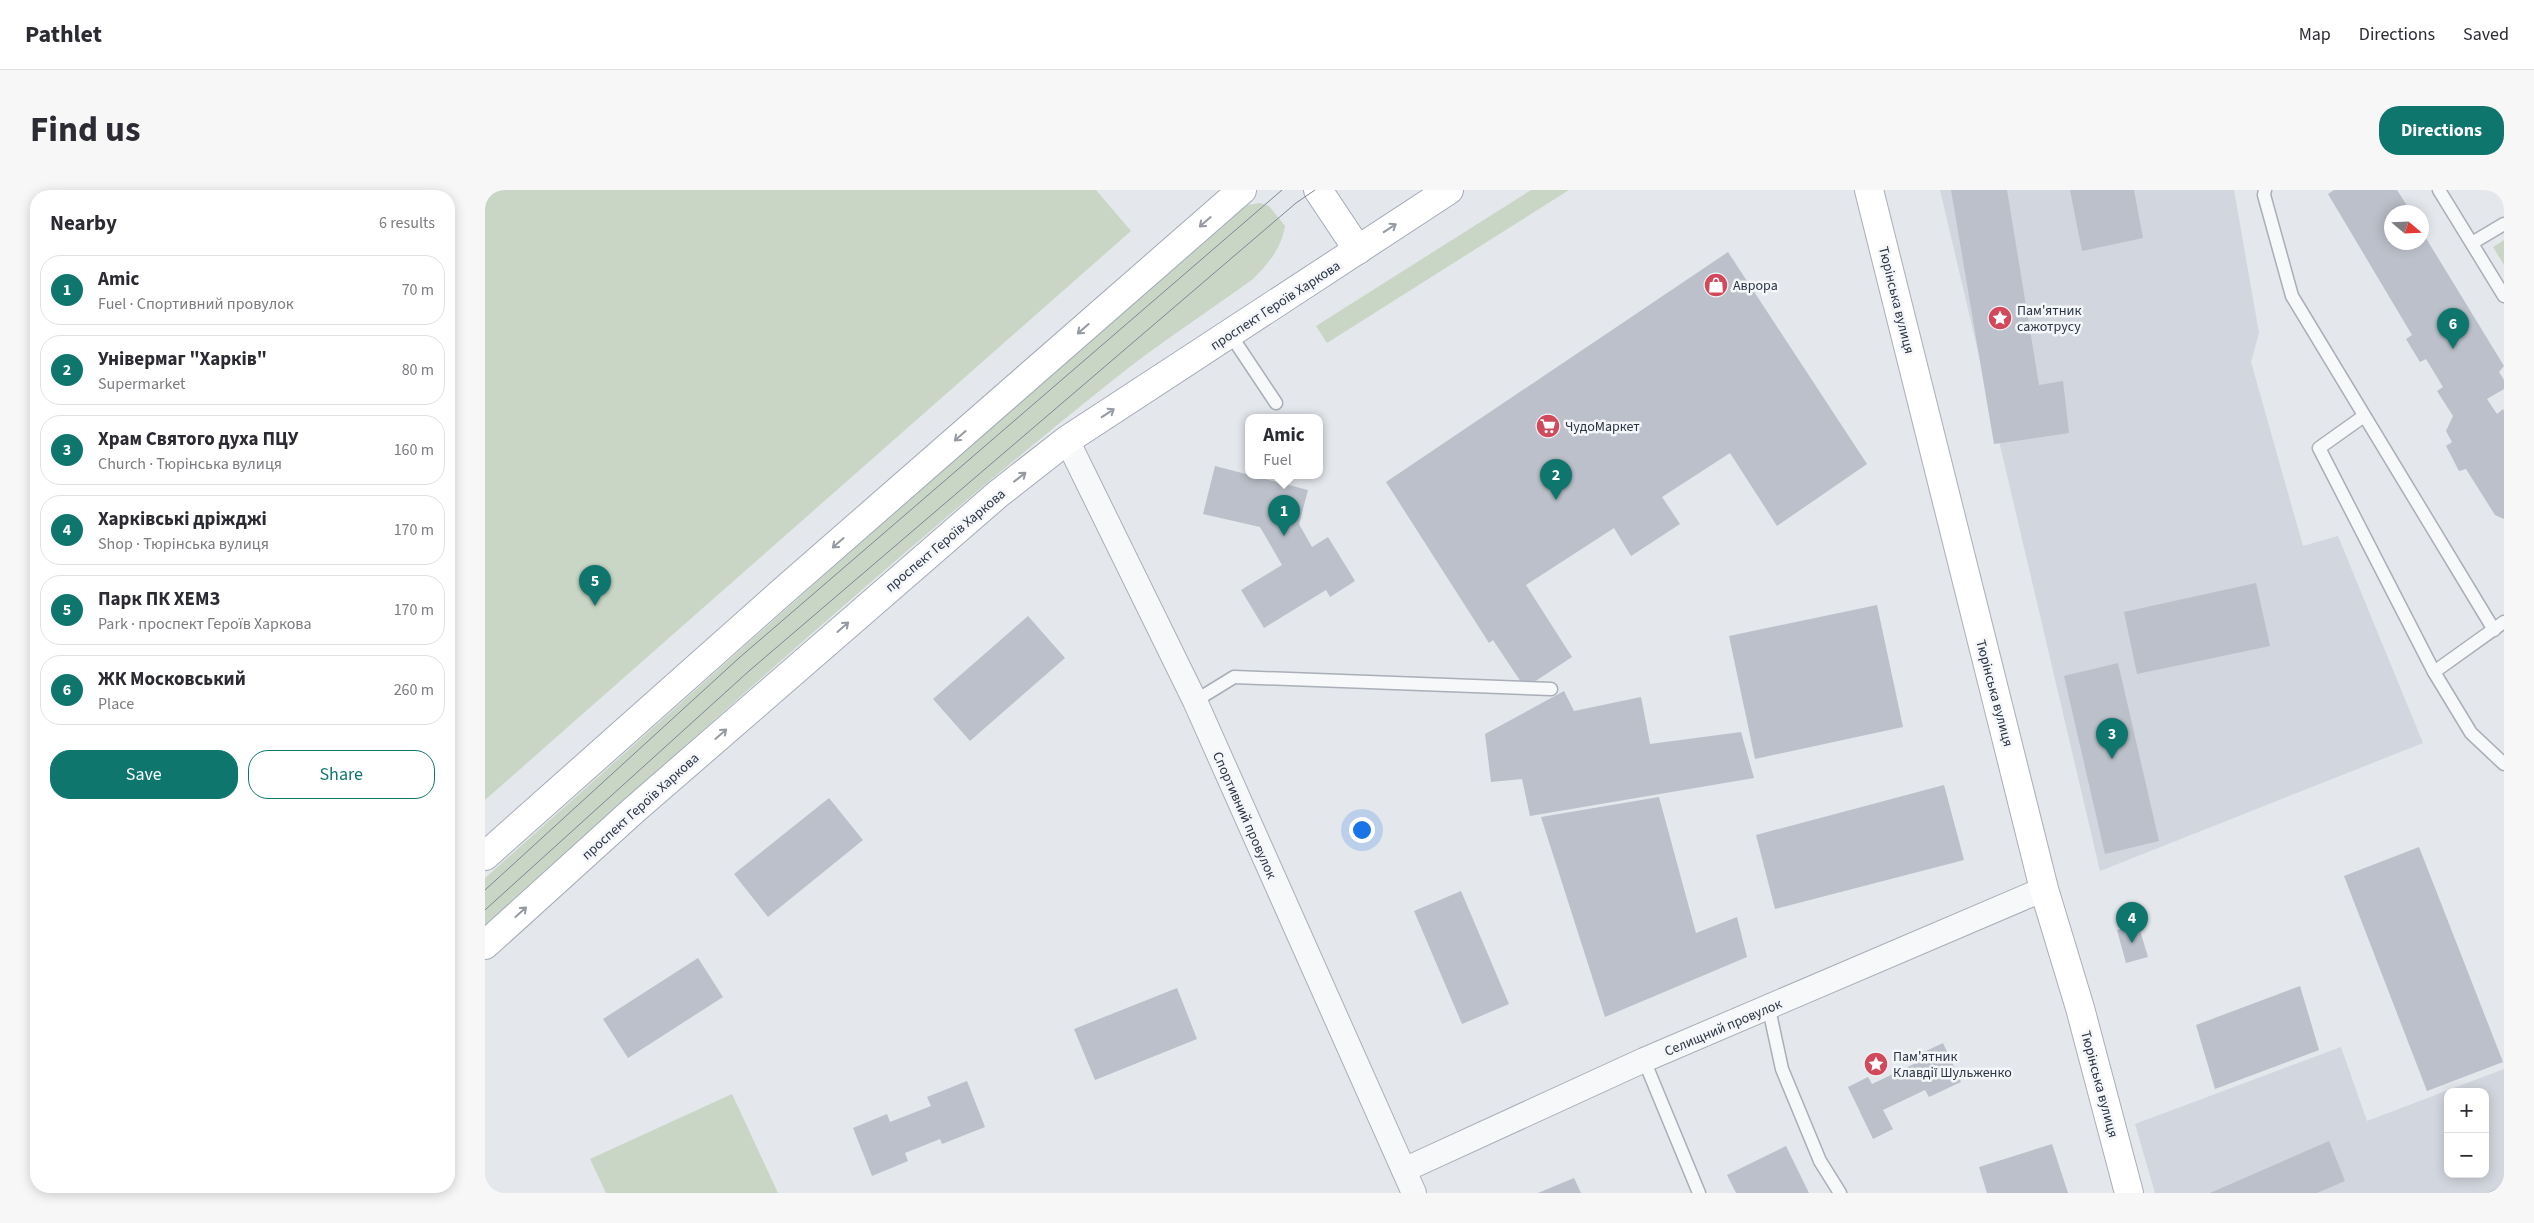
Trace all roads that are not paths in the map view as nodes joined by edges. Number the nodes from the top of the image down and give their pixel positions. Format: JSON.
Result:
{"nodes":[{"id":1,"x":1242,"y":190,"type":"edge"},
{"id":2,"x":1318,"y":190,"type":"edge"},
{"id":3,"x":1449,"y":190,"type":"edge"},
{"id":4,"x":1869,"y":190,"type":"edge"},
{"id":5,"x":2265,"y":190,"type":"edge"},
{"id":6,"x":2439,"y":190,"type":"edge"},
{"id":7,"x":2504,"y":224,"type":"edge"},
{"id":8,"x":2472,"y":243,"type":"junction"},
{"id":9,"x":1358,"y":250,"type":"junction"},
{"id":10,"x":2504,"y":296,"type":"edge"},
{"id":11,"x":1230,"y":334,"type":"junction"},
{"id":12,"x":1276,"y":403,"type":"dead end"},
{"id":13,"x":2364,"y":416,"type":"junction"},
{"id":14,"x":1067,"y":440,"type":"junction"},
{"id":15,"x":2499,"y":626,"type":"edge"},
{"id":16,"x":2434,"y":672,"type":"junction"},
{"id":17,"x":1551,"y":689,"type":"dead end"},
{"id":18,"x":1195,"y":701,"type":"junction"},
{"id":19,"x":2504,"y":764,"type":"edge"},
{"id":20,"x":485,"y":856,"type":"edge"},
{"id":21,"x":2045,"y":889,"type":"junction"},
{"id":22,"x":485,"y":945,"type":"edge"},
{"id":23,"x":1769,"y":1009,"type":"junction"},
{"id":24,"x":1644,"y":1060,"type":"junction"},
{"id":25,"x":1404,"y":1170,"type":"junction"},
{"id":26,"x":1414,"y":1193,"type":"edge"},
{"id":27,"x":1699,"y":1193,"type":"edge"},
{"id":28,"x":1840,"y":1193,"type":"edge"},
{"id":29,"x":2129,"y":1193,"type":"edge"}],
"edges":[{"from":1,"to":20,"type":"main road","one_way":true},
{"from":2,"to":9,"type":"main road"},
{"from":9,"to":3,"type":"main road","name":"проспект Героїв Харкова","one_way":true},
{"from":4,"to":21,"type":"main road","name":"Тюрінська вулиця"},
{"from":5,"to":13,"type":"lane"},
{"from":6,"to":8,"type":"lane"},
{"from":7,"to":8,"type":"lane"},
{"from":8,"to":10,"type":"lane"},
{"from":9,"to":11,"type":"main road","name":"проспект Героїв Харкова"},
{"from":11,"to":12,"type":"lane"},
{"from":14,"to":11,"type":"main road","name":"проспект Героїв Харкова","one_way":true},
{"from":13,"to":15,"type":"lane"},
{"from":13,"to":16,"type":"lane"},
{"from":14,"to":18,"type":"street","name":"Спортивний провулок"},
{"from":22,"to":14,"type":"main road","name":"проспект Героїв Харкова","one_way":true},
{"from":15,"to":16,"type":"lane"},
{"from":16,"to":19,"type":"lane"},
{"from":17,"to":18,"type":"lane"},
{"from":18,"to":25,"type":"street","name":"Спортивний провулок"},
{"from":21,"to":23,"type":"street","name":"Селищний провулок"},
{"from":21,"to":29,"type":"main road","name":"Тюрінська вулиця"},
{"from":23,"to":24,"type":"street","name":"Селищний провулок"},
{"from":23,"to":28,"type":"lane"},
{"from":24,"to":25,"type":"street","name":"Селищний провулок"},
{"from":24,"to":27,"type":"lane"},
{"from":25,"to":26,"type":"street","name":"Спортивний провулок"}]}
